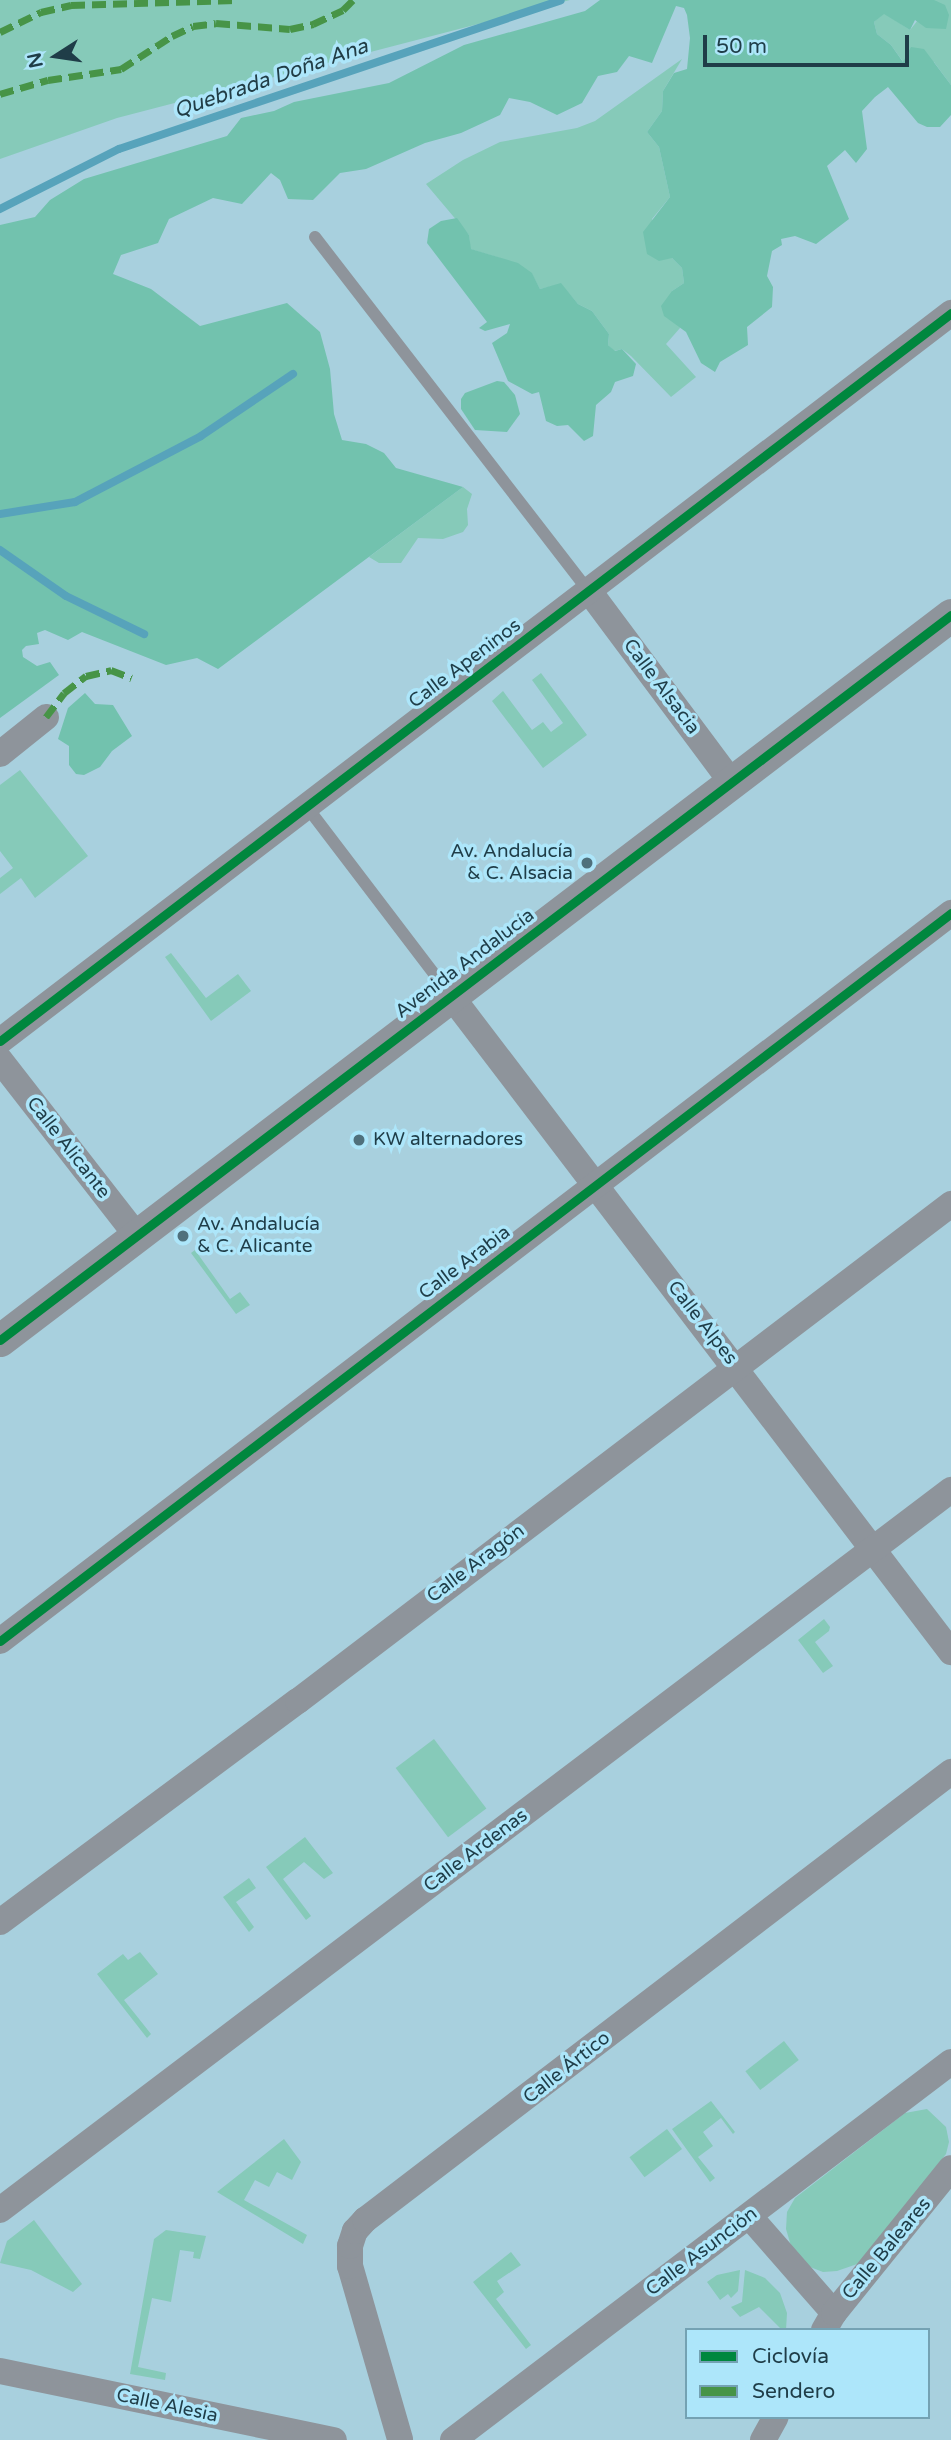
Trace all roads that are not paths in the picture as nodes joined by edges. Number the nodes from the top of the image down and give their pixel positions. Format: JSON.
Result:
{"nodes":[{"id":1,"x":315,"y":237,"type":"dead end"},
{"id":2,"x":951,"y":313,"type":"edge"},
{"id":3,"x":589,"y":591,"type":"junction"},
{"id":4,"x":951,"y":615,"type":"edge"},
{"id":5,"x":46,"y":717,"type":"dead end"},
{"id":6,"x":0,"y":754,"type":"edge"},
{"id":7,"x":732,"y":783,"type":"junction"},
{"id":8,"x":307,"y":807,"type":"junction"},
{"id":9,"x":951,"y":913,"type":"edge"},
{"id":10,"x":451,"y":996,"type":"junction"},
{"id":11,"x":0,"y":1041,"type":"edge"},
{"id":12,"x":0,"y":1060,"type":"edge"},
{"id":13,"x":596,"y":1185,"type":"junction"},
{"id":14,"x":951,"y":1204,"type":"edge"},
{"id":15,"x":136,"y":1236,"type":"junction"},
{"id":16,"x":0,"y":1340,"type":"edge"},
{"id":17,"x":736,"y":1366,"type":"junction"},
{"id":18,"x":951,"y":1490,"type":"edge"},
{"id":19,"x":873,"y":1549,"type":"junction"},
{"id":20,"x":0,"y":1640,"type":"edge"},
{"id":21,"x":951,"y":1652,"type":"edge"},
{"id":22,"x":951,"y":1772,"type":"edge"},
{"id":23,"x":0,"y":1922,"type":"edge"},
{"id":24,"x":951,"y":2062,"type":"edge"},
{"id":25,"x":951,"y":2168,"type":"edge"},
{"id":26,"x":0,"y":2210,"type":"edge"},
{"id":27,"x":749,"y":2216,"type":"junction"},
{"id":28,"x":829,"y":2322,"type":"edge"},
{"id":29,"x":0,"y":2371,"type":"edge"},
{"id":30,"x":775,"y":2419,"type":"edge"},
{"id":31,"x":334,"y":2440,"type":"edge"},
{"id":32,"x":393,"y":2440,"type":"edge"},
{"id":33,"x":453,"y":2440,"type":"edge"},
{"id":34,"x":763,"y":2440,"type":"edge"}],
"edges":[{"from":1,"to":3,"type":"lane"},
{"from":2,"to":3,"type":"street","name":"Calle Apeninos"},
{"from":3,"to":7,"type":"street","name":"Calle Alsacia"},
{"from":3,"to":8,"type":"street","name":"Calle Apeninos"},
{"from":4,"to":7,"type":"street","name":"Avenida Andalucía"},
{"from":5,"to":6,"type":"street"},
{"from":7,"to":10,"type":"street","name":"Avenida Andalucía"},
{"from":8,"to":10,"type":"lane"},
{"from":8,"to":11,"type":"street","name":"Calle Apeninos"},
{"from":9,"to":13,"type":"street","name":"Calle Arabia"},
{"from":10,"to":13,"type":"street","name":"Calle Alpes"},
{"from":10,"to":15,"type":"street","name":"Avenida Andalucía"},
{"from":12,"to":15,"type":"street","name":"Calle Alicante"},
{"from":13,"to":17,"type":"street","name":"Calle Alpes"},
{"from":13,"to":20,"type":"street","name":"Calle Arabia"},
{"from":14,"to":17,"type":"street","name":"Calle Aragón"},
{"from":15,"to":16,"type":"street","name":"Avenida Andalucía"},
{"from":17,"to":19,"type":"street","name":"Calle Alpes"},
{"from":17,"to":23,"type":"street","name":"Calle Aragón"},
{"from":18,"to":19,"type":"street","name":"Calle Ardenas"},
{"from":19,"to":21,"type":"street","name":"Calle Alpes"},
{"from":19,"to":26,"type":"street","name":"Calle Ardenas"},
{"from":22,"to":32,"type":"street","name":"Calle Ártico"},
{"from":24,"to":27,"type":"street","name":"Calle Asunción"},
{"from":25,"to":28,"type":"street","name":"Calle Baleares"},
{"from":27,"to":28,"type":"street"},
{"from":27,"to":33,"type":"street","name":"Calle Asunción"},
{"from":29,"to":31,"type":"street","name":"Calle Alesia"},
{"from":30,"to":34,"type":"street"}]}
